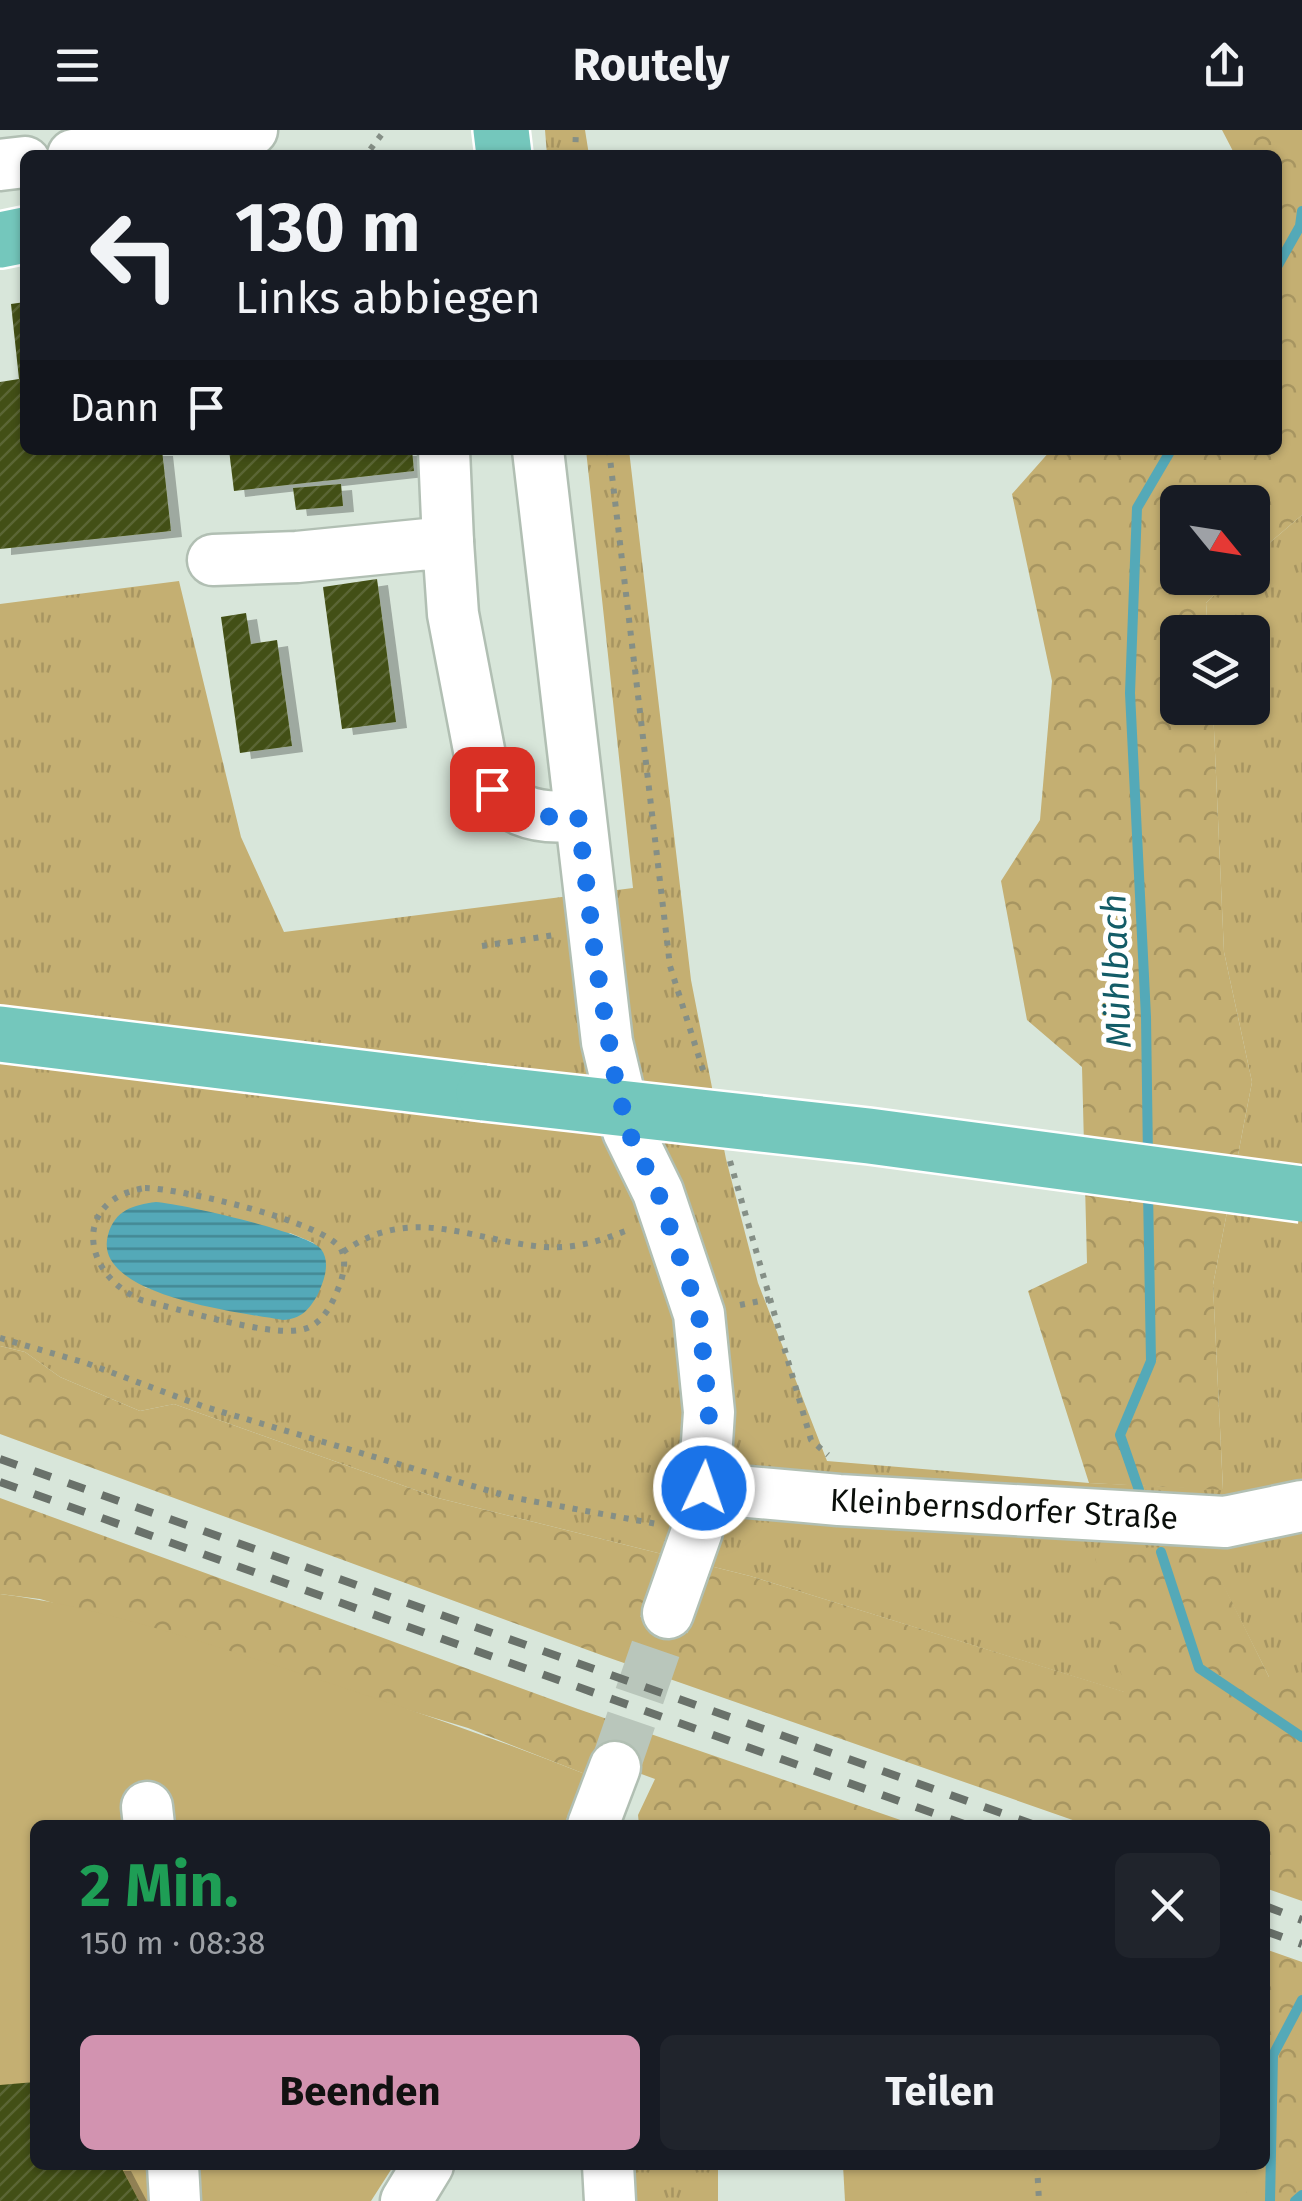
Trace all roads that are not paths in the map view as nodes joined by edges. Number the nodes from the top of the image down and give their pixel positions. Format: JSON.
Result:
{"nodes":[{"id":1,"x":252,"y":130,"type":"edge"},
{"id":2,"x":109,"y":150,"type":"edge"},
{"id":3,"x":444,"y":455,"type":"edge"},
{"id":4,"x":539,"y":455,"type":"edge"},
{"id":5,"x":448,"y":542,"type":"junction"},
{"id":6,"x":212,"y":560,"type":"dead end"},
{"id":7,"x":578,"y":815,"type":"junction"},
{"id":8,"x":0,"y":1034,"type":"edge"},
{"id":9,"x":1302,"y":1194,"type":"edge"},
{"id":10,"x":1302,"y":1506,"type":"edge"},
{"id":11,"x":701,"y":1510,"type":"junction"},
{"id":12,"x":668,"y":1613,"type":"tunnel mouth"},
{"id":13,"x":615,"y":1766,"type":"tunnel mouth"},
{"id":14,"x":595,"y":1820,"type":"edge"},
{"id":15,"x":172,"y":2170,"type":"edge"},
{"id":16,"x":425,"y":2170,"type":"edge"},
{"id":17,"x":608,"y":2170,"type":"edge"},
{"id":18,"x":175,"y":2201,"type":"edge"},
{"id":19,"x":406,"y":2201,"type":"edge"},
{"id":20,"x":610,"y":2201,"type":"edge"}],
"edges":[{"from":1,"to":2,"type":"street"},
{"from":3,"to":5,"type":"street"},
{"from":4,"to":7,"type":"street"},
{"from":5,"to":6,"type":"street"},
{"from":5,"to":7,"type":"street"},
{"from":7,"to":11,"type":"street"},
{"from":8,"to":9,"type":"main road","bridge":true},
{"from":10,"to":11,"type":"street","name":"Kleinbernsdorfer Straße"},
{"from":11,"to":12,"type":"street"},
{"from":13,"to":14,"type":"street"},
{"from":15,"to":18,"type":"street"},
{"from":16,"to":19,"type":"street"},
{"from":17,"to":20,"type":"street"}]}
